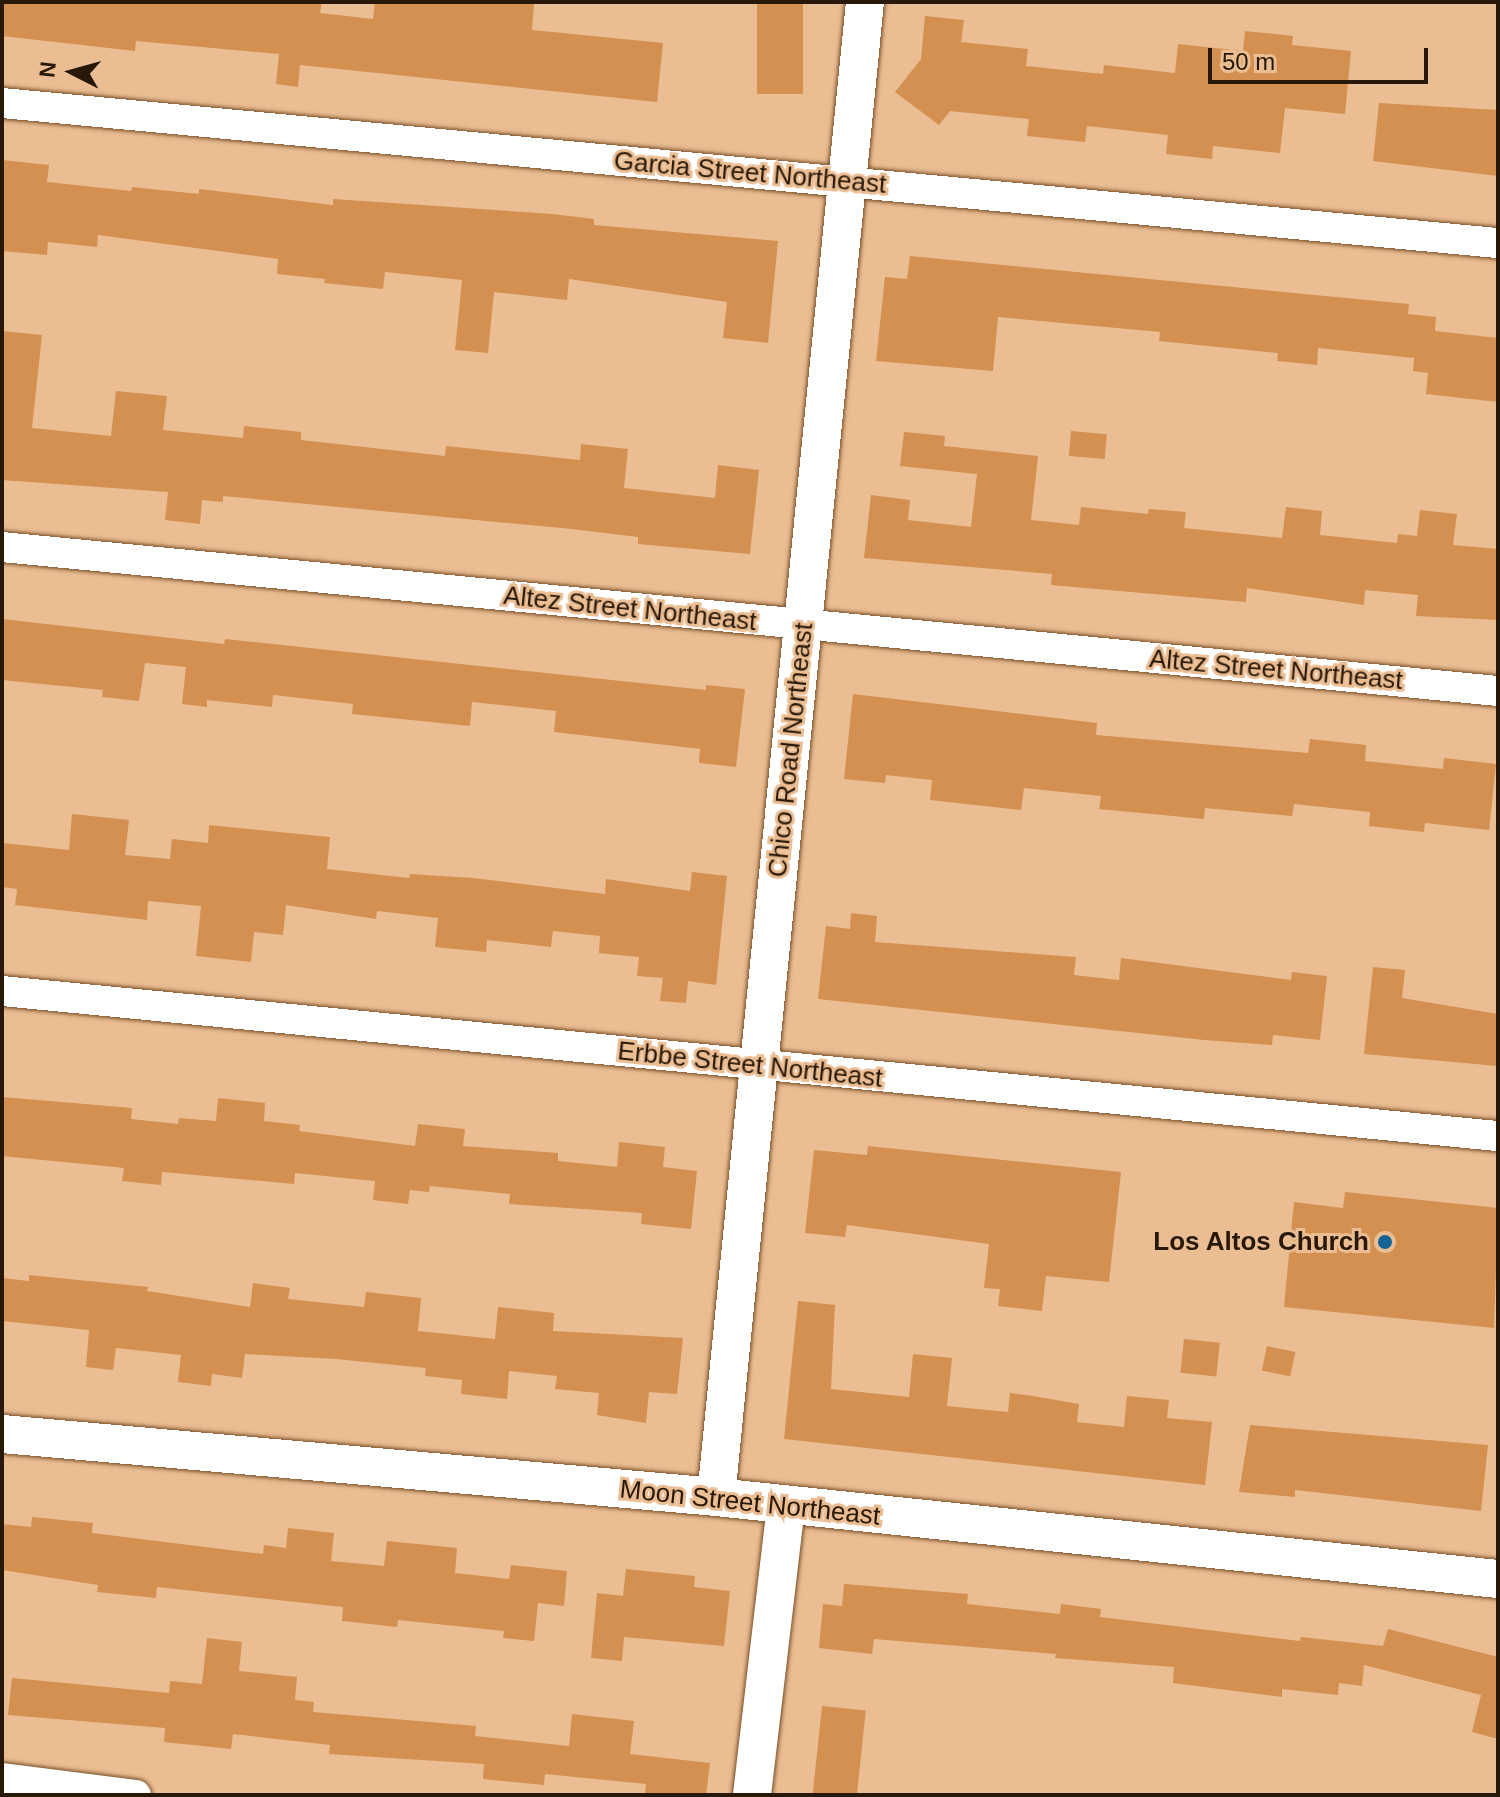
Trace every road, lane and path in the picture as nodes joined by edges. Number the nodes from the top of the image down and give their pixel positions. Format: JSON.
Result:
{"nodes":[{"id":1,"x":865,"y":2,"type":"edge"},
{"id":2,"x":2,"y":103,"type":"edge"},
{"id":3,"x":847,"y":183,"type":"junction"},
{"id":4,"x":1498,"y":243,"type":"edge"},
{"id":5,"x":2,"y":547,"type":"edge"},
{"id":6,"x":805,"y":626,"type":"junction"},
{"id":7,"x":1498,"y":691,"type":"edge"},
{"id":8,"x":2,"y":991,"type":"edge"},
{"id":9,"x":757,"y":1066,"type":"junction"},
{"id":10,"x":1498,"y":1136,"type":"edge"},
{"id":11,"x":2,"y":1434,"type":"edge"},
{"id":12,"x":716,"y":1497,"type":"junction"},
{"id":13,"x":786,"y":1507,"type":"junction"},
{"id":14,"x":1498,"y":1579,"type":"edge"},
{"id":15,"x":2,"y":1778,"type":"edge"},
{"id":16,"x":136,"y":1795,"type":"edge"},
{"id":17,"x":752,"y":1795,"type":"edge"}],
"edges":[{"from":1,"to":3,"type":"street","name":"Chico Road Northeast"},
{"from":2,"to":3,"type":"street","name":"Garcia Street Northeast"},
{"from":3,"to":4,"type":"street","name":"Garcia Street Northeast"},
{"from":3,"to":6,"type":"street","name":"Chico Road Northeast"},
{"from":5,"to":6,"type":"street","name":"Altez Street Northeast"},
{"from":6,"to":7,"type":"street","name":"Altez Street Northeast"},
{"from":6,"to":9,"type":"street","name":"Chico Road Northeast"},
{"from":8,"to":9,"type":"street","name":"Erbbe Street Northeast"},
{"from":9,"to":10,"type":"street","name":"Erbbe Street Northeast"},
{"from":9,"to":12,"type":"street","name":"Chico Road Northeast"},
{"from":11,"to":12,"type":"street","name":"Moon Street Northeast"},
{"from":12,"to":13,"type":"street","name":"Moon Street Northeast"},
{"from":13,"to":14,"type":"street","name":"Moon Street Northeast"},
{"from":13,"to":17,"type":"street"},
{"from":15,"to":16,"type":"street"}]}
